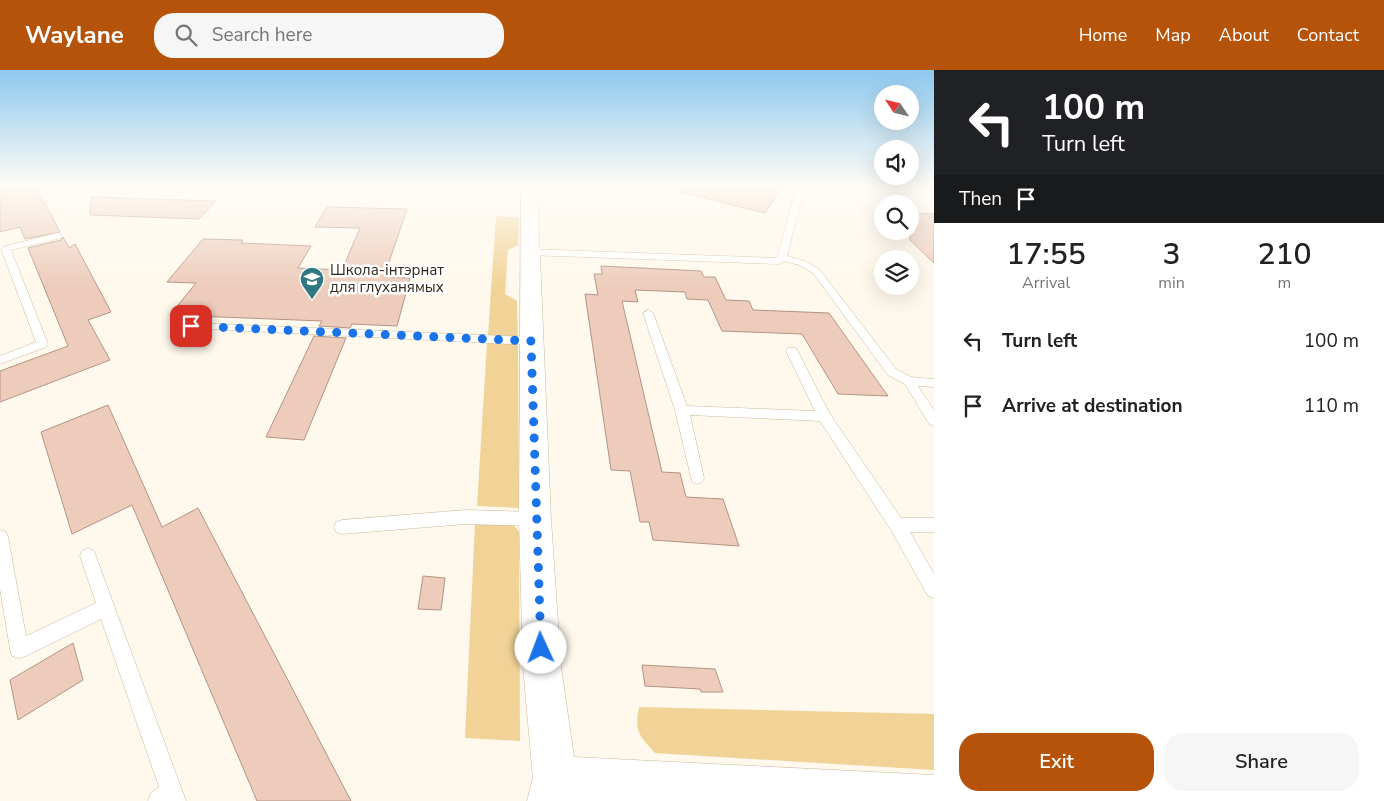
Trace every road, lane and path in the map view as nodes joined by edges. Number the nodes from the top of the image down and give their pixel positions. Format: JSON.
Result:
{"nodes":[{"id":1,"x":529,"y":219,"type":"edge"},
{"id":2,"x":792,"y":219,"type":"edge"},
{"id":3,"x":58,"y":236,"type":"dead end"},
{"id":4,"x":529,"y":252,"type":"junction"},
{"id":5,"x":782,"y":258,"type":"junction"},
{"id":6,"x":648,"y":313,"type":"dead end"},
{"id":7,"x":191,"y":326,"type":"dead end"},
{"id":8,"x":531,"y":341,"type":"junction"},
{"id":9,"x":792,"y":351,"type":"dead end"},
{"id":10,"x":0,"y":360,"type":"edge"},
{"id":11,"x":909,"y":381,"type":"junction"},
{"id":12,"x":934,"y":383,"type":"edge"},
{"id":13,"x":682,"y":410,"type":"junction"},
{"id":14,"x":824,"y":416,"type":"junction"},
{"id":15,"x":934,"y":421,"type":"edge"},
{"id":16,"x":697,"y":478,"type":"dead end"},
{"id":17,"x":535,"y":519,"type":"junction"},
{"id":18,"x":897,"y":525,"type":"junction"},
{"id":19,"x":934,"y":525,"type":"edge"},
{"id":20,"x":342,"y":527,"type":"dead end"},
{"id":21,"x":0,"y":537,"type":"edge"},
{"id":22,"x":88,"y":556,"type":"dead end"},
{"id":23,"x":934,"y":590,"type":"edge"},
{"id":24,"x":106,"y":607,"type":"junction"},
{"id":25,"x":552,"y":789,"type":"edge"},
{"id":26,"x":169,"y":798,"type":"edge"},
{"id":27,"x":934,"y":799,"type":"edge"}],
"edges":[{"from":1,"to":4,"type":"street"},
{"from":2,"to":5,"type":"lane"},
{"from":3,"to":10,"type":"lane"},
{"from":4,"to":5,"type":"lane"},
{"from":4,"to":8,"type":"street"},
{"from":5,"to":11,"type":"lane"},
{"from":6,"to":13,"type":"lane"},
{"from":7,"to":8,"type":"lane"},
{"from":8,"to":17,"type":"street"},
{"from":9,"to":14,"type":"lane"},
{"from":11,"to":12,"type":"lane"},
{"from":11,"to":15,"type":"lane"},
{"from":13,"to":14,"type":"lane"},
{"from":13,"to":16,"type":"lane"},
{"from":14,"to":18,"type":"lane"},
{"from":17,"to":20,"type":"lane"},
{"from":17,"to":25,"type":"street"},
{"from":18,"to":19,"type":"lane"},
{"from":18,"to":23,"type":"lane"},
{"from":21,"to":24,"type":"lane"},
{"from":22,"to":24,"type":"lane"},
{"from":24,"to":26,"type":"lane"},
{"from":25,"to":27,"type":"street"}]}
